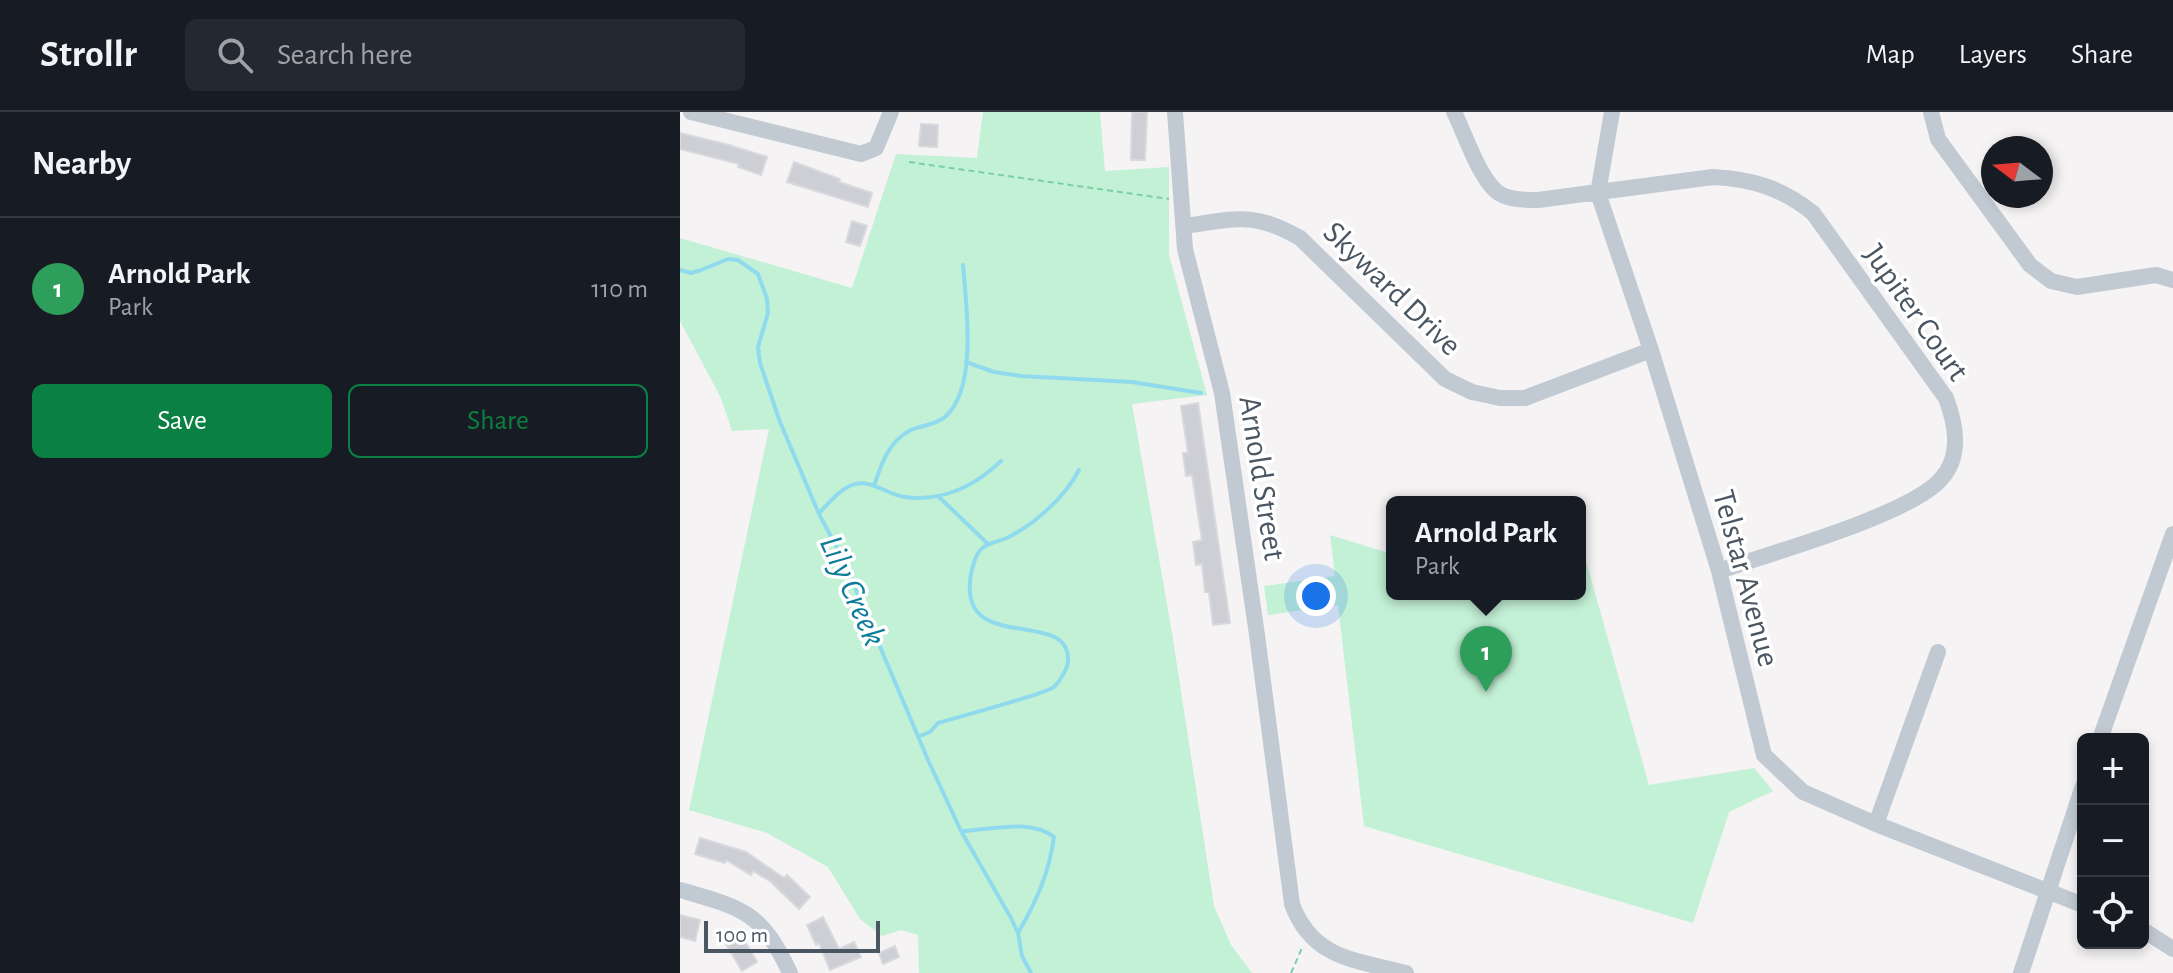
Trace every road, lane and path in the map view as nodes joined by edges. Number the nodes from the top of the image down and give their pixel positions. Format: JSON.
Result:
{"nodes":[{"id":1,"x":691,"y":112,"type":"edge"},
{"id":2,"x":891,"y":112,"type":"edge"},
{"id":3,"x":1175,"y":112,"type":"edge"},
{"id":4,"x":1454,"y":112,"type":"edge"},
{"id":5,"x":1612,"y":112,"type":"edge"},
{"id":6,"x":1931,"y":112,"type":"edge"},
{"id":7,"x":717,"y":114,"type":"edge"},
{"id":8,"x":909,"y":162,"type":"dead end"},
{"id":9,"x":1598,"y":193,"type":"junction"},
{"id":10,"x":1182,"y":201,"type":"junction"},
{"id":11,"x":1184,"y":226,"type":"junction"},
{"id":12,"x":2173,"y":280,"type":"edge"},
{"id":13,"x":1651,"y":350,"type":"junction"},
{"id":14,"x":2173,"y":534,"type":"edge"},
{"id":15,"x":1719,"y":571,"type":"junction"},
{"id":16,"x":1938,"y":652,"type":"dead end"},
{"id":17,"x":2102,"y":733,"type":"edge"},
{"id":18,"x":2077,"y":804,"type":"edge"},
{"id":19,"x":1876,"y":824,"type":"junction"},
{"id":20,"x":680,"y":890,"type":"edge"},
{"id":21,"x":2047,"y":891,"type":"junction"},
{"id":22,"x":2077,"y":903,"type":"edge"},
{"id":23,"x":2149,"y":934,"type":"edge"},
{"id":24,"x":1308,"y":935,"type":"junction"},
{"id":25,"x":2173,"y":949,"type":"edge"},
{"id":26,"x":790,"y":973,"type":"edge"},
{"id":27,"x":1291,"y":973,"type":"edge"},
{"id":28,"x":1406,"y":973,"type":"edge"},
{"id":29,"x":2021,"y":973,"type":"edge"}],
"edges":[{"from":1,"to":7,"type":"street"},
{"from":2,"to":7,"type":"street"},
{"from":3,"to":10,"type":"street","name":"Arnold Street"},
{"from":4,"to":9,"type":"street","name":"Jupiter Court"},
{"from":5,"to":9,"type":"street","name":"Telstar Avenue"},
{"from":6,"to":12,"type":"street"},
{"from":8,"to":10,"type":"path"},
{"from":9,"to":13,"type":"street","name":"Telstar Avenue"},
{"from":9,"to":15,"type":"street","name":"Jupiter Court"},
{"from":10,"to":11,"type":"street","name":"Arnold Street"},
{"from":11,"to":13,"type":"street","name":"Skyward Drive"},
{"from":11,"to":24,"type":"street","name":"Arnold Street"},
{"from":13,"to":15,"type":"street","name":"Telstar Avenue"},
{"from":14,"to":17,"type":"street"},
{"from":15,"to":19,"type":"street","name":"Telstar Avenue"},
{"from":16,"to":19,"type":"street"},
{"from":18,"to":21,"type":"street"},
{"from":19,"to":21,"type":"street","name":"Telstar Avenue"},
{"from":20,"to":26,"type":"street"},
{"from":21,"to":22,"type":"street","name":"Telstar Avenue"},
{"from":21,"to":29,"type":"street"},
{"from":23,"to":25,"type":"street"},
{"from":24,"to":27,"type":"path"},
{"from":24,"to":28,"type":"street"}]}
